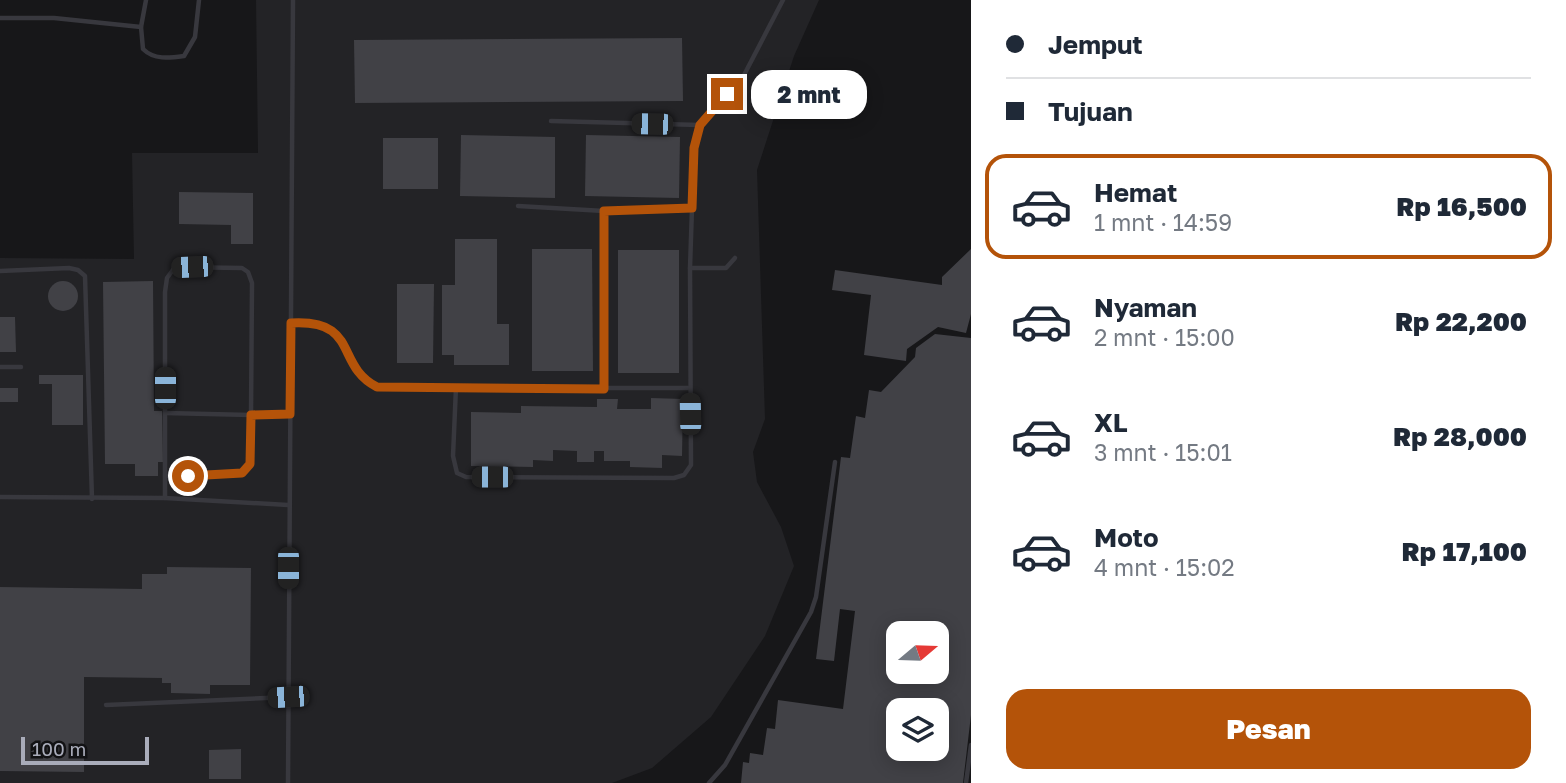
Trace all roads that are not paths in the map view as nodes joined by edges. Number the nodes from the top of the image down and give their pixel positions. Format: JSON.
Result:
{"nodes":[{"id":1,"x":146,"y":0,"type":"edge"},
{"id":2,"x":198,"y":0,"type":"edge"},
{"id":3,"x":293,"y":0,"type":"edge"},
{"id":4,"x":783,"y":0,"type":"edge"},
{"id":5,"x":0,"y":18,"type":"edge"},
{"id":6,"x":141,"y":27,"type":"junction"},
{"id":7,"x":551,"y":121,"type":"dead end"},
{"id":8,"x":700,"y":125,"type":"junction"},
{"id":9,"x":518,"y":206,"type":"dead end"},
{"id":10,"x":692,"y":208,"type":"junction"},
{"id":11,"x":604,"y":211,"type":"junction"},
{"id":12,"x":734,"y":258,"type":"dead end"},
{"id":13,"x":690,"y":268,"type":"junction"},
{"id":14,"x":0,"y":271,"type":"edge"},
{"id":15,"x":291,"y":323,"type":"junction"},
{"id":16,"x":0,"y":367,"type":"edge"},
{"id":17,"x":21,"y":367,"type":"dead end"},
{"id":18,"x":456,"y":387,"type":"junction"},
{"id":19,"x":690,"y":388,"type":"junction"},
{"id":20,"x":604,"y":389,"type":"junction"},
{"id":21,"x":166,"y":413,"type":"junction"},
{"id":22,"x":290,"y":414,"type":"junction"},
{"id":23,"x":251,"y":415,"type":"junction"},
{"id":24,"x":835,"y":462,"type":"dead end"},
{"id":25,"x":165,"y":476,"type":"junction"},
{"id":26,"x":0,"y":497,"type":"edge"},
{"id":27,"x":165,"y":498,"type":"junction"},
{"id":28,"x":92,"y":499,"type":"junction"},
{"id":29,"x":289,"y":505,"type":"junction"},
{"id":30,"x":288,"y":697,"type":"junction"},
{"id":31,"x":106,"y":705,"type":"dead end"},
{"id":32,"x":971,"y":745,"type":"edge"},
{"id":33,"x":288,"y":783,"type":"edge"},
{"id":34,"x":709,"y":783,"type":"edge"},
{"id":35,"x":966,"y":783,"type":"edge"}],
"edges":[{"from":1,"to":6,"type":"lane"},
{"from":2,"to":6,"type":"lane"},
{"from":3,"to":15,"type":"lane"},
{"from":4,"to":8,"type":"lane"},
{"from":5,"to":6,"type":"lane"},
{"from":7,"to":8,"type":"lane"},
{"from":8,"to":10,"type":"lane"},
{"from":9,"to":11,"type":"lane"},
{"from":10,"to":11,"type":"lane"},
{"from":10,"to":13,"type":"lane"},
{"from":11,"to":20,"type":"lane"},
{"from":12,"to":13,"type":"lane"},
{"from":13,"to":19,"type":"lane"},
{"from":14,"to":28,"type":"lane"},
{"from":15,"to":18,"type":"lane"},
{"from":15,"to":22,"type":"lane"},
{"from":16,"to":17,"type":"lane"},
{"from":18,"to":19,"type":"lane"},
{"from":18,"to":20,"type":"lane"},
{"from":19,"to":20,"type":"lane"},
{"from":21,"to":23,"type":"lane"},
{"from":21,"to":23,"type":"lane"},
{"from":21,"to":25,"type":"lane"},
{"from":22,"to":23,"type":"lane"},
{"from":22,"to":29,"type":"lane"},
{"from":23,"to":25,"type":"lane"},
{"from":24,"to":34,"type":"lane"},
{"from":25,"to":27,"type":"lane"},
{"from":26,"to":28,"type":"lane"},
{"from":27,"to":28,"type":"lane"},
{"from":27,"to":29,"type":"lane"},
{"from":29,"to":30,"type":"lane"},
{"from":30,"to":31,"type":"lane"},
{"from":30,"to":33,"type":"lane"},
{"from":32,"to":35,"type":"lane"}]}
